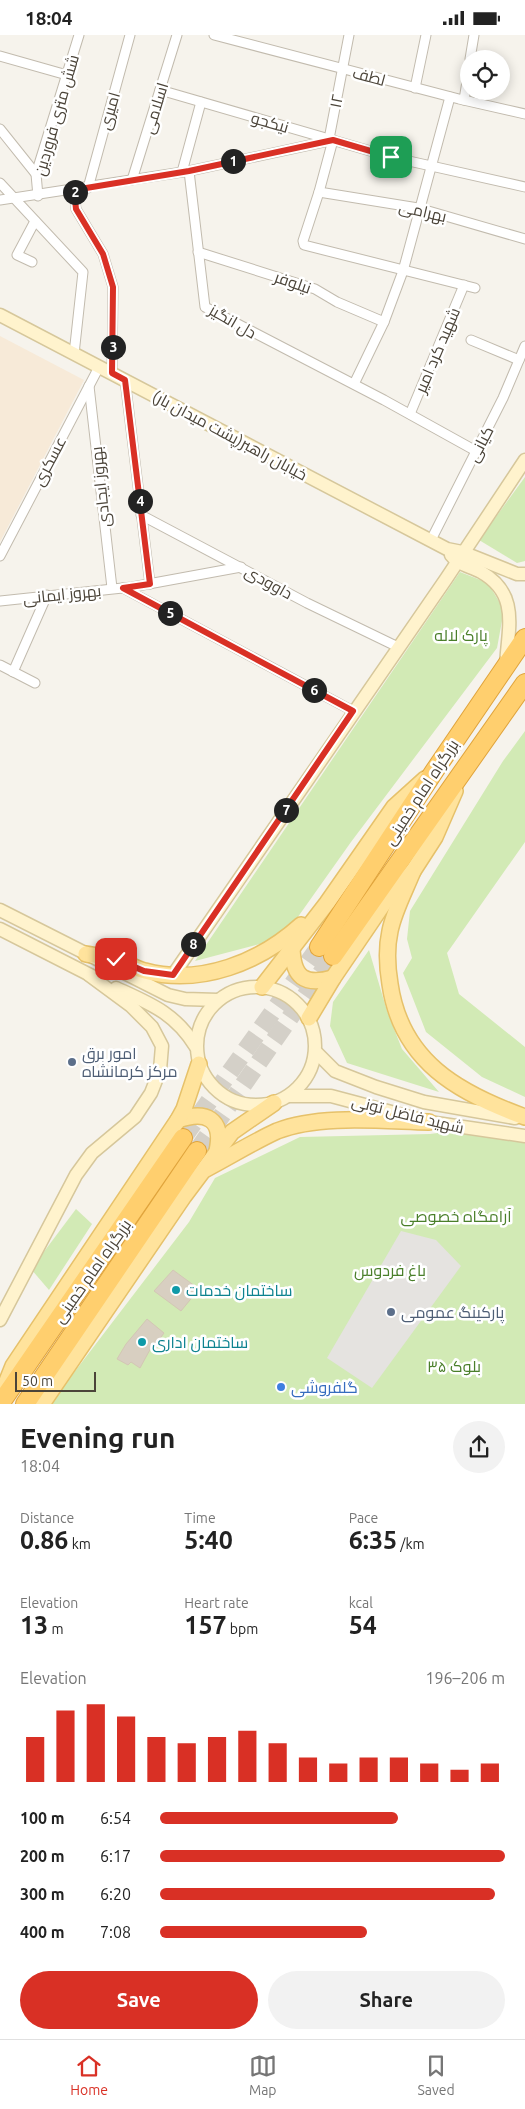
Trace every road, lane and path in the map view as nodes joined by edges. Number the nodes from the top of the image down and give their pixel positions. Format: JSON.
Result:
{"nodes":[{"id":1,"x":79,"y":35,"type":"edge"},
{"id":2,"x":130,"y":35,"type":"edge"},
{"id":3,"x":177,"y":35,"type":"edge"},
{"id":4,"x":214,"y":35,"type":"edge"},
{"id":5,"x":349,"y":35,"type":"edge"},
{"id":6,"x":426,"y":35,"type":"edge"},
{"id":7,"x":474,"y":35,"type":"edge"},
{"id":8,"x":229,"y":37,"type":"edge"},
{"id":9,"x":472,"y":50,"type":"edge"},
{"id":10,"x":0,"y":56,"type":"edge"},
{"id":11,"x":342,"y":69,"type":"junction"},
{"id":12,"x":67,"y":75,"type":"junction"},
{"id":13,"x":415,"y":88,"type":"junction"},
{"id":14,"x":160,"y":90,"type":"junction"},
{"id":15,"x":450,"y":97,"type":"junction"},
{"id":16,"x":464,"y":101,"type":"joint"},
{"id":17,"x":201,"y":102,"type":"junction"},
{"id":18,"x":525,"y":114,"type":"edge"},
{"id":19,"x":0,"y":129,"type":"edge"},
{"id":20,"x":331,"y":139,"type":"junction"},
{"id":21,"x":431,"y":166,"type":"junction"},
{"id":22,"x":185,"y":171,"type":"junction"},
{"id":23,"x":36,"y":173,"type":"junction"},
{"id":24,"x":132,"y":180,"type":"junction"},
{"id":25,"x":0,"y":183,"type":"edge"},
{"id":26,"x":525,"y":187,"type":"edge"},
{"id":27,"x":88,"y":188,"type":"junction"},
{"id":28,"x":74,"y":190,"type":"junction"},
{"id":29,"x":319,"y":191,"type":"junction"},
{"id":30,"x":38,"y":196,"type":"junction"},
{"id":31,"x":13,"y":197,"type":"junction"},
{"id":32,"x":0,"y":200,"type":"edge"},
{"id":33,"x":418,"y":208,"type":"junction"},
{"id":34,"x":35,"y":221,"type":"junction"},
{"id":35,"x":525,"y":239,"type":"edge"},
{"id":36,"x":198,"y":251,"type":"junction"},
{"id":37,"x":32,"y":262,"type":"dead end"},
{"id":38,"x":403,"y":271,"type":"junction"},
{"id":39,"x":464,"y":285,"type":"junction"},
{"id":40,"x":475,"y":288,"type":"dead end"},
{"id":41,"x":0,"y":315,"type":"edge"},
{"id":42,"x":384,"y":321,"type":"junction"},
{"id":43,"x":471,"y":340,"type":"dead end"},
{"id":44,"x":525,"y":346,"type":"edge"},
{"id":45,"x":74,"y":354,"type":"junction"},
{"id":46,"x":519,"y":360,"type":"junction"},
{"id":47,"x":99,"y":367,"type":"junction"},
{"id":48,"x":112,"y":373,"type":"junction"},
{"id":49,"x":125,"y":380,"type":"junction"},
{"id":50,"x":354,"y":384,"type":"junction"},
{"id":51,"x":89,"y":386,"type":"junction"},
{"id":52,"x":410,"y":414,"type":"junction"},
{"id":53,"x":476,"y":451,"type":"junction"},
{"id":54,"x":525,"y":460,"type":"edge"},
{"id":55,"x":141,"y":515,"type":"junction"},
{"id":56,"x":431,"y":540,"type":"junction"},
{"id":57,"x":0,"y":555,"type":"edge"},
{"id":58,"x":459,"y":557,"type":"junction"},
{"id":59,"x":241,"y":567,"type":"junction"},
{"id":60,"x":525,"y":574,"type":"edge"},
{"id":61,"x":150,"y":584,"type":"junction"},
{"id":62,"x":112,"y":588,"type":"junction"},
{"id":63,"x":123,"y":588,"type":"junction"},
{"id":64,"x":47,"y":595,"type":"junction"},
{"id":65,"x":0,"y":601,"type":"edge"},
{"id":66,"x":525,"y":638,"type":"edge"},
{"id":67,"x":398,"y":647,"type":"junction"},
{"id":68,"x":0,"y":665,"type":"edge"},
{"id":69,"x":506,"y":665,"type":"junction"},
{"id":70,"x":13,"y":672,"type":"junction"},
{"id":71,"x":35,"y":683,"type":"dead end"},
{"id":72,"x":525,"y":683,"type":"edge"},
{"id":73,"x":353,"y":711,"type":"junction"},
{"id":74,"x":435,"y":770,"type":"junction"},
{"id":75,"x":463,"y":772,"type":"junction"},
{"id":76,"x":413,"y":871,"type":"junction"},
{"id":77,"x":327,"y":903,"type":"junction"},
{"id":78,"x":0,"y":910,"type":"edge"},
{"id":79,"x":0,"y":929,"type":"edge"},
{"id":80,"x":292,"y":949,"type":"junction"},
{"id":81,"x":86,"y":954,"type":"junction"},
{"id":82,"x":89,"y":975,"type":"junction"},
{"id":83,"x":173,"y":975,"type":"junction"},
{"id":84,"x":332,"y":978,"type":"junction"},
{"id":85,"x":262,"y":987,"type":"junction"},
{"id":86,"x":218,"y":1000,"type":"junction"},
{"id":87,"x":309,"y":1018,"type":"junction"},
{"id":88,"x":196,"y":1047,"type":"junction"},
{"id":89,"x":316,"y":1052,"type":"junction"},
{"id":90,"x":199,"y":1064,"type":"junction"},
{"id":91,"x":349,"y":1077,"type":"junction"},
{"id":92,"x":290,"y":1096,"type":"junction"},
{"id":93,"x":343,"y":1098,"type":"junction"},
{"id":94,"x":274,"y":1103,"type":"junction"},
{"id":95,"x":525,"y":1118,"type":"edge"},
{"id":96,"x":178,"y":1120,"type":"junction"},
{"id":97,"x":429,"y":1122,"type":"junction"},
{"id":98,"x":525,"y":1136,"type":"edge"},
{"id":99,"x":183,"y":1138,"type":"tunnel mouth"},
{"id":100,"x":198,"y":1151,"type":"tunnel mouth"},
{"id":101,"x":218,"y":1151,"type":"junction"},
{"id":102,"x":202,"y":1171,"type":"junction"},
{"id":103,"x":0,"y":1320,"type":"edge"},
{"id":104,"x":0,"y":1399,"type":"edge"},
{"id":105,"x":0,"y":1404,"type":"edge"},
{"id":106,"x":25,"y":1404,"type":"edge"},
{"id":107,"x":42,"y":1404,"type":"edge"}],
"edges":[{"from":1,"to":12,"type":"street","name":"شش متری فروردین"},
{"from":2,"to":27,"type":"street","name":"امیری"},
{"from":3,"to":14,"type":"street","name":"اسلامی"},
{"from":4,"to":8,"type":"street","name":"لطف"},
{"from":5,"to":11,"type":"street","name":"۱۲"},
{"from":6,"to":13,"type":"street"},
{"from":7,"to":9,"type":"street"},
{"from":8,"to":11,"type":"street","name":"لطف"},
{"from":10,"to":12,"type":"street"},
{"from":11,"to":13,"type":"street","name":"لطف"},
{"from":11,"to":20,"type":"street","name":"۱۲"},
{"from":12,"to":23,"type":"street","name":"شش متری فروردین"},
{"from":13,"to":15,"type":"street","name":"لطف"},
{"from":14,"to":17,"type":"street","name":"نیکجو"},
{"from":14,"to":24,"type":"street","name":"اسلامی"},
{"from":15,"to":16,"type":"street","name":"لطف"},
{"from":15,"to":21,"type":"street"},
{"from":16,"to":18,"type":"street","name":"لطف"},
{"from":17,"to":20,"type":"street","name":"نیکجو"},
{"from":17,"to":22,"type":"street"},
{"from":19,"to":23,"type":"street"},
{"from":20,"to":21,"type":"street","name":"نیکجو"},
{"from":20,"to":22,"type":"street"},
{"from":20,"to":29,"type":"street"},
{"from":21,"to":26,"type":"street","name":"نیکجو"},
{"from":21,"to":33,"type":"street"},
{"from":22,"to":24,"type":"street"},
{"from":22,"to":36,"type":"street","name":"دل انگیز"},
{"from":23,"to":30,"type":"street","name":"شش متری فروردین"},
{"from":24,"to":27,"type":"street"},
{"from":25,"to":31,"type":"street"},
{"from":27,"to":28,"type":"street"},
{"from":28,"to":30,"type":"street"},
{"from":28,"to":48,"type":"street"},
{"from":29,"to":33,"type":"street","name":"بهرامی"},
{"from":29,"to":38,"type":"street"},
{"from":30,"to":31,"type":"street"},
{"from":31,"to":32,"type":"street"},
{"from":31,"to":34,"type":"street"},
{"from":33,"to":35,"type":"street","name":"بهرامی"},
{"from":33,"to":38,"type":"street"},
{"from":34,"to":37,"type":"street"},
{"from":34,"to":45,"type":"street"},
{"from":36,"to":42,"type":"street","name":"نیلوفر"},
{"from":36,"to":50,"type":"street","name":"دل انگیز"},
{"from":38,"to":39,"type":"street"},
{"from":38,"to":42,"type":"street"},
{"from":39,"to":40,"type":"street"},
{"from":39,"to":52,"type":"street","name":"شهید کرد امیر"},
{"from":41,"to":45,"type":"main road","name":"خیابان راهبر(پشت میدان بار)"},
{"from":42,"to":50,"type":"street"},
{"from":43,"to":46,"type":"street"},
{"from":44,"to":46,"type":"street","name":"کیانی"},
{"from":45,"to":47,"type":"main road","name":"خیابان راهبر(پشت میدان بار)"},
{"from":46,"to":53,"type":"street","name":"کیانی"},
{"from":47,"to":48,"type":"main road","name":"خیابان راهبر(پشت میدان بار)"},
{"from":47,"to":51,"type":"street","name":"عسکری"},
{"from":48,"to":49,"type":"main road","name":"خیابان راهبر(پشت میدان بار)"},
{"from":49,"to":55,"type":"street"},
{"from":49,"to":56,"type":"main road","name":"خیابان راهبر(پشت میدان بار)"},
{"from":50,"to":52,"type":"street","name":"دل انگیز"},
{"from":51,"to":57,"type":"street","name":"عسکری"},
{"from":51,"to":62,"type":"street","name":"بهروز ایجادی"},
{"from":52,"to":53,"type":"street","name":"دل انگیز"},
{"from":53,"to":56,"type":"street","name":"کیانی"},
{"from":54,"to":58,"type":"main road"},
{"from":55,"to":59,"type":"street","name":"داوودی"},
{"from":55,"to":61,"type":"street"},
{"from":56,"to":58,"type":"main road","name":"خیابان راهبر(پشت میدان بار)"},
{"from":58,"to":60,"type":"main road"},
{"from":58,"to":67,"type":"main road"},
{"from":58,"to":69,"type":"main road"},
{"from":59,"to":61,"type":"street","name":"بهروز ایمانی"},
{"from":59,"to":67,"type":"street","name":"داوودی"},
{"from":61,"to":63,"type":"street","name":"بهروز ایمانی"},
{"from":62,"to":63,"type":"street","name":"بهروز ایمانی"},
{"from":62,"to":64,"type":"street","name":"بهروز ایمانی"},
{"from":63,"to":73,"type":"street"},
{"from":64,"to":65,"type":"street","name":"بهروز ایمانی"},
{"from":64,"to":70,"type":"street"},
{"from":66,"to":69,"type":"highway","name":"بزرگراه امام خمینی"},
{"from":67,"to":73,"type":"main road"},
{"from":68,"to":70,"type":"street"},
{"from":69,"to":74,"type":"highway","name":"بزرگراه امام خمینی"},
{"from":70,"to":71,"type":"street"},
{"from":72,"to":75,"type":"highway","name":"بزرگراه امام خمینی"},
{"from":73,"to":83,"type":"main road"},
{"from":74,"to":75,"type":"highway","name":"بزرگراه امام خمینی"},
{"from":74,"to":77,"type":"main road"},
{"from":75,"to":76,"type":"main road"},
{"from":76,"to":84,"type":"main road"},
{"from":76,"to":95,"type":"main road"},
{"from":77,"to":80,"type":"main road"},
{"from":77,"to":83,"type":"main road"},
{"from":78,"to":81,"type":"main road"},
{"from":79,"to":82,"type":"main road"},
{"from":80,"to":84,"type":"main road"},
{"from":80,"to":85,"type":"main road"},
{"from":81,"to":83,"type":"main road"},
{"from":81,"to":86,"type":"main road"},
{"from":82,"to":88,"type":"main road"},
{"from":82,"to":103,"type":"main road"},
{"from":84,"to":87,"type":"main road"},
{"from":85,"to":86,"type":"main road"},
{"from":85,"to":87,"type":"main road"},
{"from":86,"to":88,"type":"main road"},
{"from":87,"to":89,"type":"main road"},
{"from":88,"to":90,"type":"main road"},
{"from":89,"to":91,"type":"main road","name":"شهید فاضل تونی"},
{"from":89,"to":92,"type":"main road"},
{"from":90,"to":94,"type":"main road"},
{"from":90,"to":96,"type":"main road"},
{"from":91,"to":93,"type":"main road"},
{"from":91,"to":95,"type":"main road","name":"شهید فاضل تونی"},
{"from":92,"to":93,"type":"main road","name":"شهید فاضل تونی"},
{"from":92,"to":94,"type":"main road"},
{"from":93,"to":97,"type":"main road","name":"شهید فاضل تونی"},
{"from":94,"to":101,"type":"main road"},
{"from":96,"to":101,"type":"main road"},
{"from":96,"to":104,"type":"main road"},
{"from":97,"to":98,"type":"main road","name":"شهید فاضل تونی"},
{"from":97,"to":102,"type":"main road"},
{"from":99,"to":105,"type":"highway","name":"بزرگراه امام خمینی"},
{"from":100,"to":106,"type":"highway","name":"بزرگراه امام خمینی"},
{"from":101,"to":102,"type":"main road"},
{"from":102,"to":107,"type":"main road"}]}
